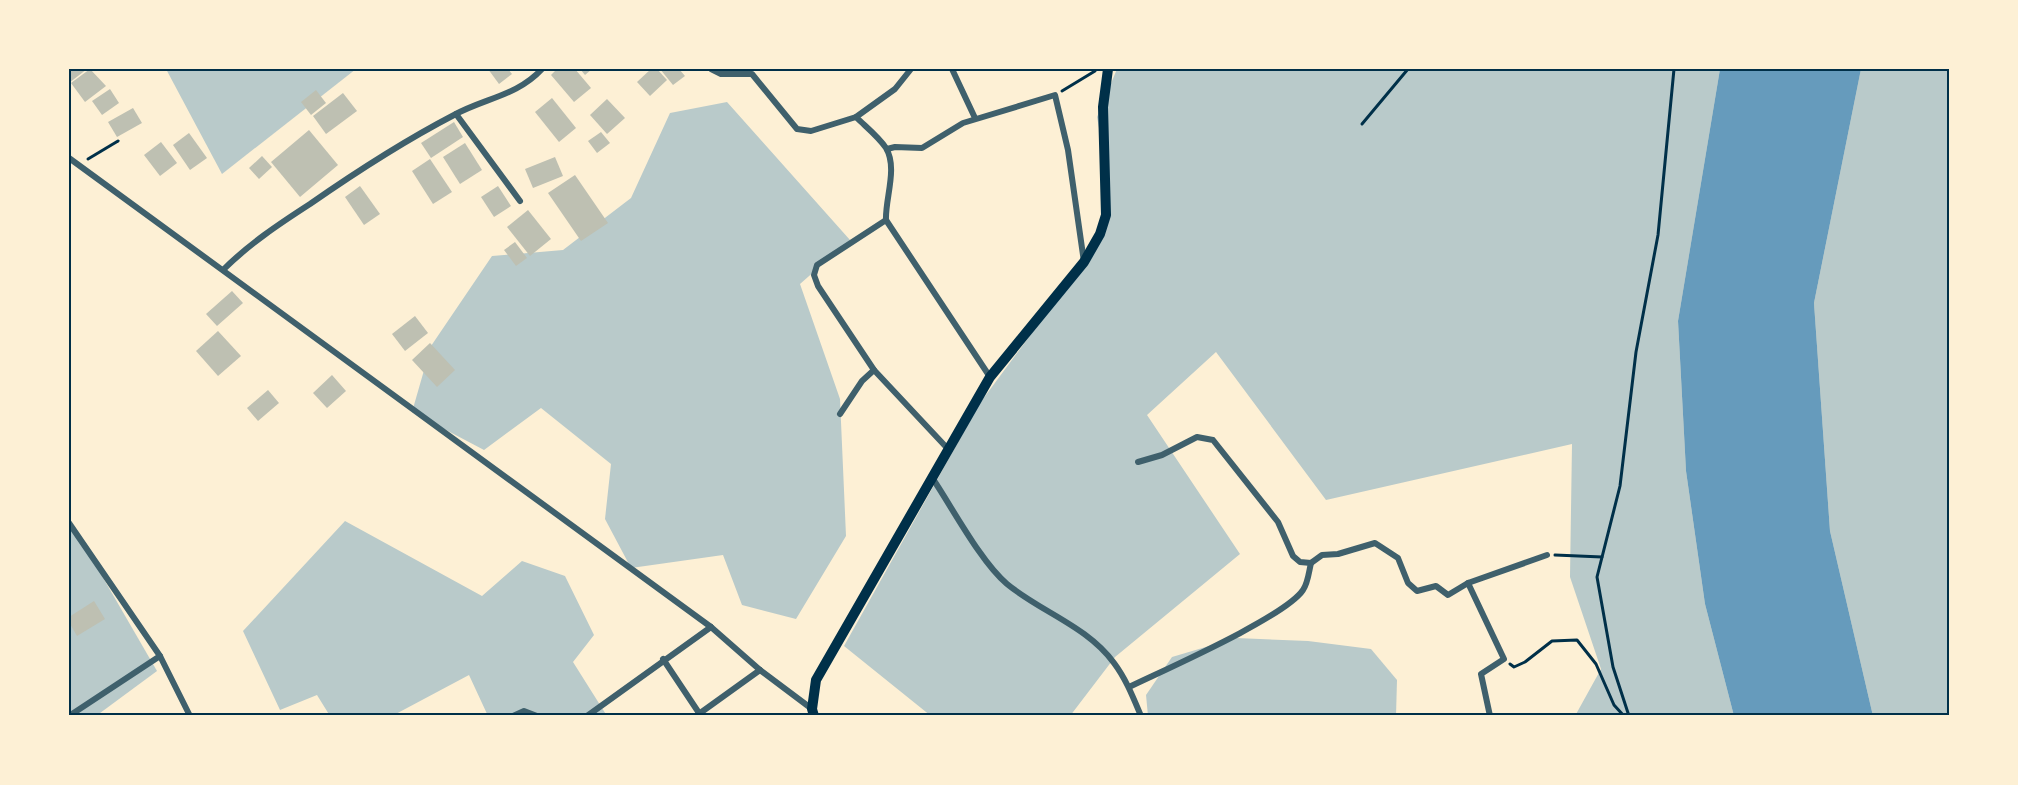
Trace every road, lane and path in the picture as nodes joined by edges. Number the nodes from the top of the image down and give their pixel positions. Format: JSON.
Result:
{"nodes":[{"id":1,"x":542,"y":69,"type":"edge"},
{"id":2,"x":711,"y":69,"type":"edge"},
{"id":3,"x":911,"y":69,"type":"edge"},
{"id":4,"x":952,"y":69,"type":"edge"},
{"id":5,"x":1099,"y":69,"type":"edge"},
{"id":6,"x":1108,"y":69,"type":"edge"},
{"id":7,"x":1408,"y":69,"type":"edge"},
{"id":8,"x":1674,"y":69,"type":"edge"},
{"id":9,"x":1055,"y":94,"type":"junction"},
{"id":10,"x":456,"y":114,"type":"junction"},
{"id":11,"x":856,"y":117,"type":"junction"},
{"id":12,"x":975,"y":118,"type":"junction"},
{"id":13,"x":1362,"y":124,"type":"dead end"},
{"id":14,"x":118,"y":141,"type":"dead end"},
{"id":15,"x":887,"y":149,"type":"junction"},
{"id":16,"x":69,"y":158,"type":"edge"},
{"id":17,"x":78,"y":165,"type":"junction"},
{"id":18,"x":520,"y":201,"type":"dead end"},
{"id":19,"x":886,"y":220,"type":"junction"},
{"id":20,"x":1084,"y":262,"type":"junction"},
{"id":21,"x":223,"y":270,"type":"junction"},
{"id":22,"x":874,"y":370,"type":"junction"},
{"id":23,"x":990,"y":378,"type":"junction"},
{"id":24,"x":840,"y":414,"type":"dead end"},
{"id":25,"x":948,"y":449,"type":"junction"},
{"id":26,"x":1138,"y":462,"type":"dead end"},
{"id":27,"x":933,"y":479,"type":"junction"},
{"id":28,"x":69,"y":523,"type":"edge"},
{"id":29,"x":1547,"y":555,"type":"joint"},
{"id":30,"x":1602,"y":557,"type":"junction"},
{"id":31,"x":1311,"y":563,"type":"junction"},
{"id":32,"x":1468,"y":583,"type":"junction"},
{"id":33,"x":711,"y":627,"type":"junction"},
{"id":34,"x":160,"y":656,"type":"junction"},
{"id":35,"x":663,"y":659,"type":"junction"},
{"id":36,"x":1504,"y":659,"type":"junction"},
{"id":37,"x":760,"y":670,"type":"junction"},
{"id":38,"x":1129,"y":687,"type":"junction"},
{"id":39,"x":813,"y":712,"type":"edge"},
{"id":40,"x":698,"y":715,"type":"edge"},
{"id":41,"x":69,"y":716,"type":"edge"},
{"id":42,"x":190,"y":716,"type":"edge"},
{"id":43,"x":513,"y":716,"type":"edge"},
{"id":44,"x":537,"y":716,"type":"edge"},
{"id":45,"x":587,"y":716,"type":"edge"},
{"id":46,"x":1141,"y":716,"type":"edge"},
{"id":47,"x":1490,"y":716,"type":"edge"},
{"id":48,"x":1624,"y":716,"type":"edge"},
{"id":49,"x":1629,"y":716,"type":"edge"}],
"edges":[{"from":1,"to":10,"type":"street"},
{"from":2,"to":11,"type":"street"},
{"from":3,"to":11,"type":"street"},
{"from":4,"to":12,"type":"street"},
{"from":5,"to":9,"type":"path"},
{"from":6,"to":20,"type":"main road"},
{"from":7,"to":13,"type":"path"},
{"from":8,"to":30,"type":"path"},
{"from":9,"to":12,"type":"street"},
{"from":9,"to":20,"type":"street"},
{"from":10,"to":18,"type":"street"},
{"from":10,"to":21,"type":"street"},
{"from":11,"to":15,"type":"street"},
{"from":12,"to":15,"type":"street"},
{"from":14,"to":17,"type":"path"},
{"from":15,"to":19,"type":"street"},
{"from":16,"to":17,"type":"street"},
{"from":17,"to":21,"type":"street"},
{"from":19,"to":22,"type":"street"},
{"from":19,"to":23,"type":"street"},
{"from":20,"to":23,"type":"main road"},
{"from":21,"to":33,"type":"street"},
{"from":22,"to":24,"type":"street"},
{"from":22,"to":25,"type":"street"},
{"from":23,"to":25,"type":"main road"},
{"from":25,"to":27,"type":"main road"},
{"from":26,"to":31,"type":"street"},
{"from":27,"to":38,"type":"street"},
{"from":27,"to":39,"type":"main road"},
{"from":28,"to":34,"type":"street"},
{"from":29,"to":30,"type":"path"},
{"from":29,"to":32,"type":"street"},
{"from":30,"to":49,"type":"path"},
{"from":31,"to":32,"type":"street"},
{"from":31,"to":38,"type":"street"},
{"from":32,"to":36,"type":"street"},
{"from":33,"to":35,"type":"street"},
{"from":33,"to":37,"type":"street"},
{"from":34,"to":41,"type":"street"},
{"from":34,"to":42,"type":"street"},
{"from":35,"to":40,"type":"street"},
{"from":35,"to":45,"type":"street"},
{"from":36,"to":47,"type":"street"},
{"from":36,"to":48,"type":"path"},
{"from":37,"to":39,"type":"street"},
{"from":37,"to":40,"type":"street"},
{"from":38,"to":46,"type":"street"},
{"from":43,"to":44,"type":"street"}]}
